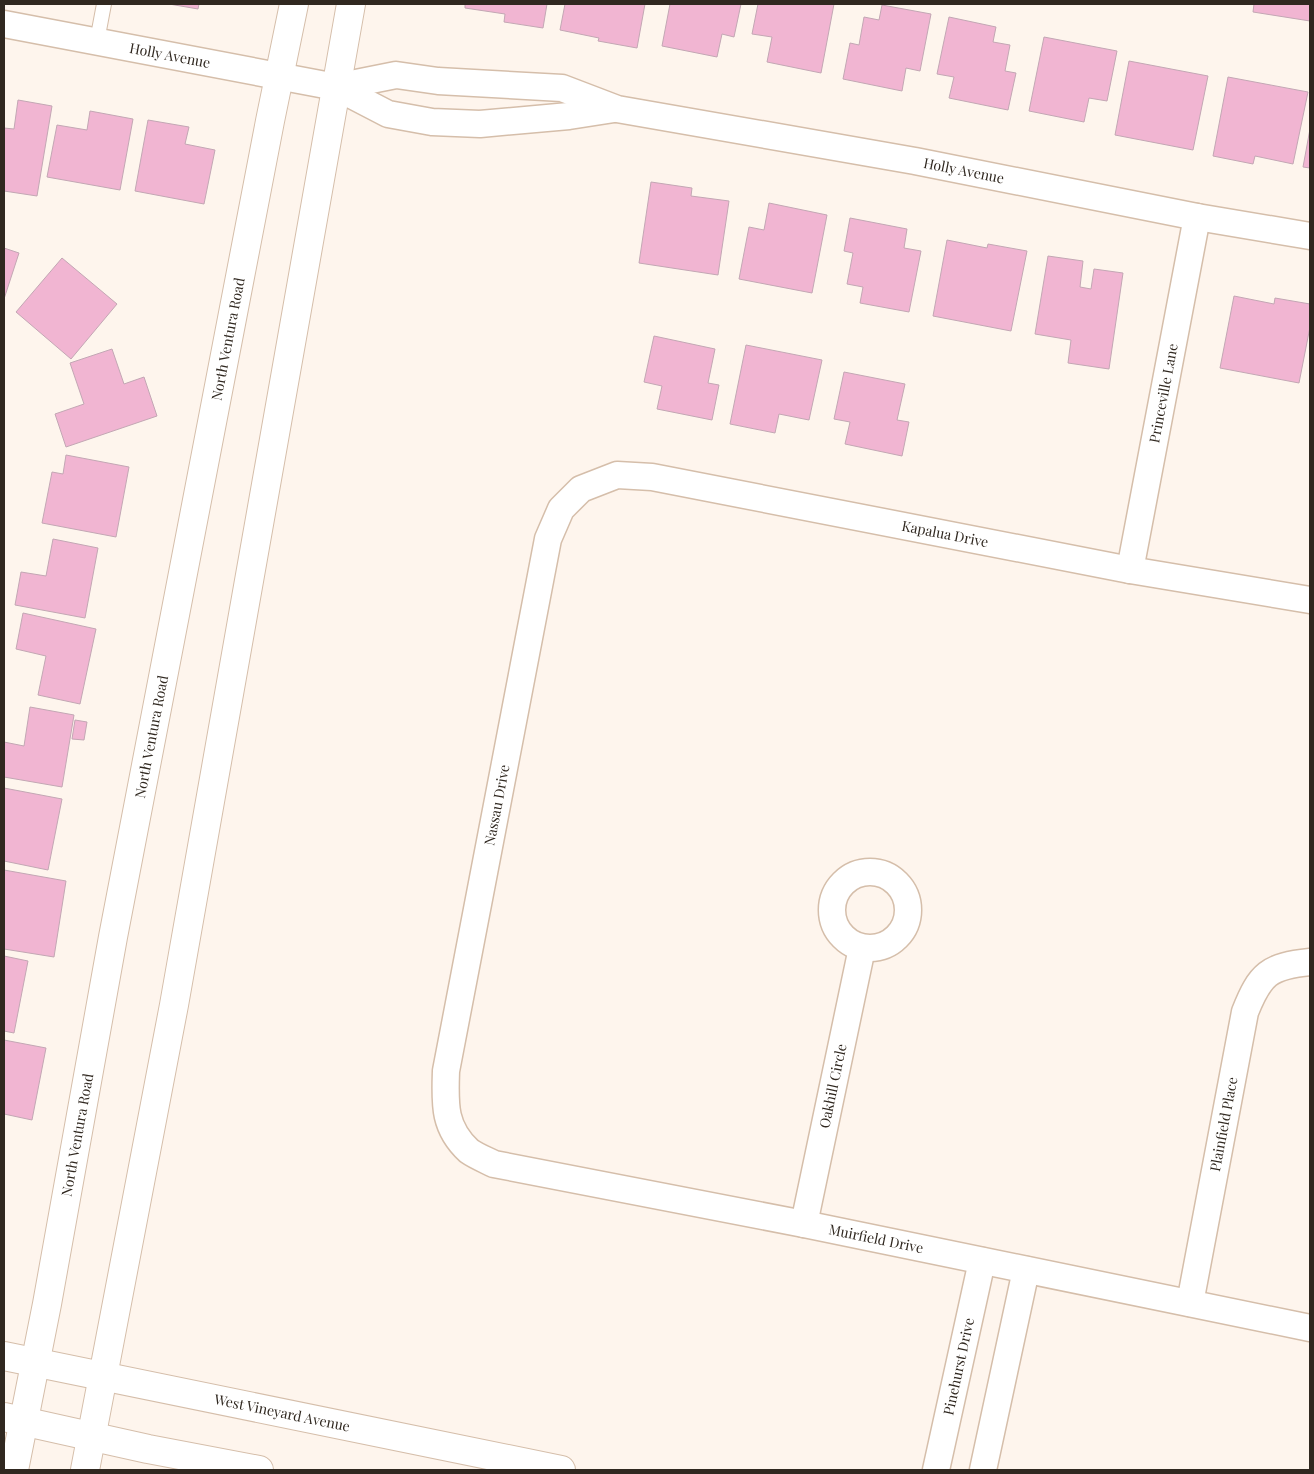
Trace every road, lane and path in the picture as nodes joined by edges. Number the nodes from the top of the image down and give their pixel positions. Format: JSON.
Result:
{"nodes":[{"id":1,"x":104,"y":4,"type":"edge"},
{"id":2,"x":294,"y":4,"type":"edge"},
{"id":3,"x":351,"y":4,"type":"edge"},
{"id":4,"x":4,"y":24,"type":"edge"},
{"id":5,"x":96,"y":41,"type":"junction"},
{"id":6,"x":278,"y":77,"type":"junction"},
{"id":7,"x":336,"y":87,"type":"junction"},
{"id":8,"x":617,"y":108,"type":"junction"},
{"id":9,"x":1197,"y":217,"type":"junction"},
{"id":10,"x":1310,"y":236,"type":"edge"},
{"id":11,"x":581,"y":489,"type":"joint"},
{"id":12,"x":1130,"y":570,"type":"junction"},
{"id":13,"x":1310,"y":600,"type":"edge"},
{"id":14,"x":862,"y":948,"type":"dead end"},
{"id":15,"x":1299,"y":963,"type":"edge"},
{"id":16,"x":452,"y":1131,"type":"joint"},
{"id":17,"x":804,"y":1224,"type":"junction"},
{"id":18,"x":982,"y":1261,"type":"junction"},
{"id":19,"x":1026,"y":1270,"type":"junction"},
{"id":20,"x":1190,"y":1303,"type":"junction"},
{"id":21,"x":1310,"y":1328,"type":"edge"},
{"id":22,"x":4,"y":1356,"type":"edge"},
{"id":23,"x":35,"y":1362,"type":"junction"},
{"id":24,"x":103,"y":1376,"type":"junction"},
{"id":25,"x":14,"y":1419,"type":"edge"},
{"id":26,"x":91,"y":1436,"type":"junction"},
{"id":27,"x":14,"y":1470,"type":"edge"},
{"id":28,"x":85,"y":1470,"type":"edge"},
{"id":29,"x":259,"y":1470,"type":"edge"},
{"id":30,"x":561,"y":1470,"type":"edge"},
{"id":31,"x":936,"y":1470,"type":"edge"},
{"id":32,"x":983,"y":1470,"type":"edge"}],
"edges":[{"from":1,"to":5,"type":"lane"},
{"from":2,"to":6,"type":"main road","name":"North Ventura Road"},
{"from":3,"to":7,"type":"main road"},
{"from":4,"to":5,"type":"street","name":"Holly Avenue"},
{"from":5,"to":6,"type":"street","name":"Holly Avenue"},
{"from":6,"to":7,"type":"street","name":"Holly Avenue"},
{"from":6,"to":23,"type":"main road","name":"North Ventura Road"},
{"from":7,"to":8,"type":"street","name":"Holly Avenue"},
{"from":7,"to":8,"type":"street","name":"Holly Avenue"},
{"from":7,"to":24,"type":"main road"},
{"from":8,"to":9,"type":"street","name":"Holly Avenue"},
{"from":9,"to":10,"type":"street","name":"Holly Avenue"},
{"from":9,"to":12,"type":"street","name":"Princeville Lane"},
{"from":11,"to":12,"type":"street","name":"Kapalua Drive"},
{"from":11,"to":16,"type":"street","name":"Nassau Drive"},
{"from":12,"to":13,"type":"street","name":"Kapalua Drive"},
{"from":14,"to":17,"type":"street","name":"Oakhill Circle"},
{"from":15,"to":20,"type":"street","name":"Plainfield Place"},
{"from":16,"to":17,"type":"street","name":"Muirfield Drive"},
{"from":17,"to":18,"type":"street","name":"Muirfield Drive"},
{"from":18,"to":19,"type":"street","name":"Muirfield Drive"},
{"from":18,"to":31,"type":"street","name":"Pinehurst Drive"},
{"from":19,"to":20,"type":"street","name":"Muirfield Drive"},
{"from":19,"to":32,"type":"street"},
{"from":20,"to":21,"type":"street","name":"Muirfield Drive"},
{"from":22,"to":23,"type":"main road","name":"West Vineyard Avenue"},
{"from":23,"to":24,"type":"main road","name":"West Vineyard Avenue"},
{"from":23,"to":25,"type":"main road","name":"North Ventura Road"},
{"from":24,"to":26,"type":"main road"},
{"from":24,"to":30,"type":"main road","name":"West Vineyard Avenue"},
{"from":25,"to":26,"type":"main road"},
{"from":25,"to":27,"type":"main road","name":"North Ventura Road"},
{"from":26,"to":28,"type":"main road"},
{"from":26,"to":29,"type":"main road"}]}
